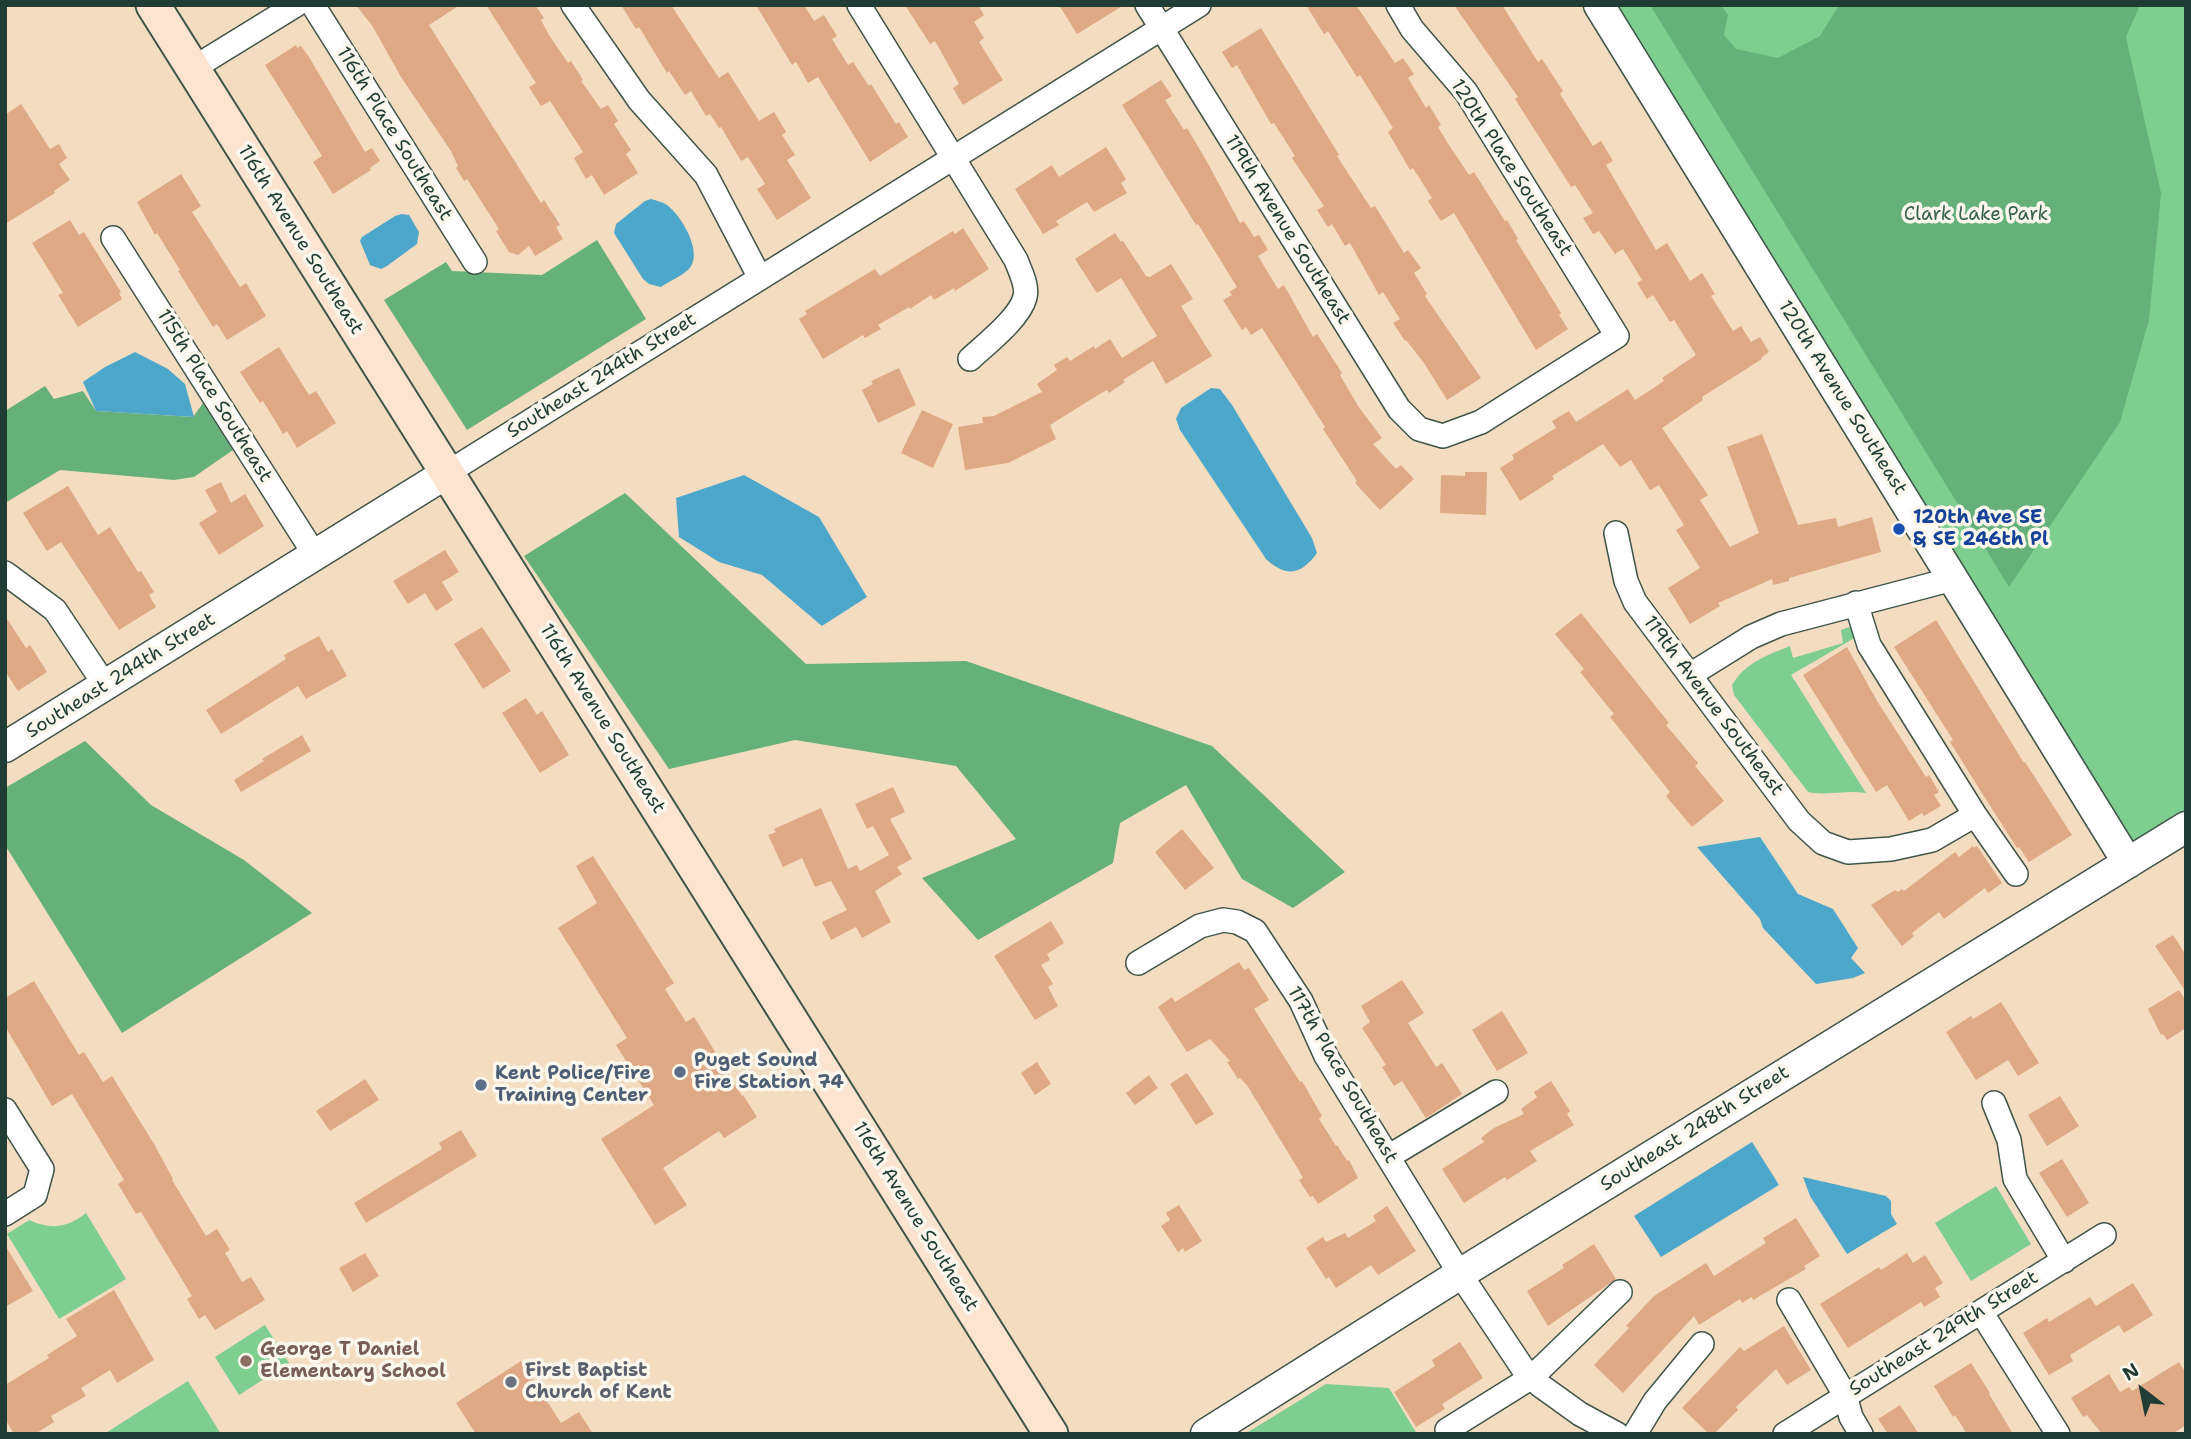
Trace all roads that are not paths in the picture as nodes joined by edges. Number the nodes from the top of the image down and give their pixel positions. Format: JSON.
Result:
{"nodes":[{"id":1,"x":153,"y":5,"type":"edge"},
{"id":2,"x":296,"y":5,"type":"edge"},
{"id":3,"x":313,"y":5,"type":"edge"},
{"id":4,"x":573,"y":5,"type":"edge"},
{"id":5,"x":859,"y":5,"type":"edge"},
{"id":6,"x":1147,"y":5,"type":"edge"},
{"id":7,"x":1199,"y":5,"type":"edge"},
{"id":8,"x":1398,"y":5,"type":"edge"},
{"id":9,"x":1600,"y":5,"type":"edge"},
{"id":10,"x":1161,"y":29,"type":"junction"},
{"id":11,"x":192,"y":69,"type":"junction"},
{"id":12,"x":953,"y":159,"type":"junction"},
{"id":13,"x":113,"y":238,"type":"dead end"},
{"id":14,"x":475,"y":262,"type":"dead end"},
{"id":15,"x":760,"y":278,"type":"junction"},
{"id":16,"x":970,"y":359,"type":"dead end"},
{"id":17,"x":1443,"y":436,"type":"joint"},
{"id":18,"x":447,"y":472,"type":"junction"},
{"id":19,"x":1616,"y":533,"type":"dead end"},
{"id":20,"x":315,"y":555,"type":"junction"},
{"id":21,"x":5,"y":573,"type":"edge"},
{"id":22,"x":1953,"y":579,"type":"junction"},
{"id":23,"x":1856,"y":603,"type":"junction"},
{"id":24,"x":1690,"y":676,"type":"junction"},
{"id":25,"x":105,"y":685,"type":"junction"},
{"id":26,"x":5,"y":747,"type":"edge"},
{"id":27,"x":1975,"y":815,"type":"junction"},
{"id":28,"x":2186,"y":827,"type":"edge"},
{"id":29,"x":2128,"y":863,"type":"junction"},
{"id":30,"x":2016,"y":874,"type":"dead end"},
{"id":31,"x":1138,"y":963,"type":"dead end"},
{"id":32,"x":1496,"y":1092,"type":"dead end"},
{"id":33,"x":1994,"y":1103,"type":"dead end"},
{"id":34,"x":5,"y":1110,"type":"edge"},
{"id":35,"x":1388,"y":1157,"type":"junction"},
{"id":36,"x":5,"y":1214,"type":"edge"},
{"id":37,"x":2104,"y":1236,"type":"dead end"},
{"id":38,"x":2064,"y":1261,"type":"junction"},
{"id":39,"x":1460,"y":1274,"type":"junction"},
{"id":40,"x":1620,"y":1292,"type":"dead end"},
{"id":41,"x":1789,"y":1300,"type":"dead end"},
{"id":42,"x":1981,"y":1312,"type":"junction"},
{"id":43,"x":1702,"y":1344,"type":"dead end"},
{"id":44,"x":1532,"y":1377,"type":"junction"},
{"id":45,"x":1845,"y":1395,"type":"junction"},
{"id":46,"x":1447,"y":1430,"type":"dead end"},
{"id":47,"x":1051,"y":1434,"type":"edge"},
{"id":48,"x":1206,"y":1434,"type":"edge"},
{"id":49,"x":1617,"y":1434,"type":"edge"},
{"id":50,"x":1635,"y":1434,"type":"edge"},
{"id":51,"x":1785,"y":1434,"type":"edge"},
{"id":52,"x":1861,"y":1434,"type":"edge"},
{"id":53,"x":2059,"y":1434,"type":"edge"}],
"edges":[{"from":1,"to":11,"type":"main road","name":"116th Avenue Southeast"},
{"from":2,"to":11,"type":"street"},
{"from":3,"to":14,"type":"street","name":"116th Place Southeast"},
{"from":4,"to":15,"type":"street"},
{"from":5,"to":12,"type":"street"},
{"from":6,"to":10,"type":"street","name":"119th Avenue Southeast"},
{"from":7,"to":10,"type":"street","name":"Southeast 244th Street"},
{"from":8,"to":17,"type":"street","name":"120th Place Southeast"},
{"from":9,"to":22,"type":"street","name":"120th Avenue Southeast"},
{"from":10,"to":12,"type":"street","name":"Southeast 244th Street"},
{"from":10,"to":17,"type":"street","name":"119th Avenue Southeast"},
{"from":11,"to":18,"type":"main road","name":"116th Avenue Southeast"},
{"from":12,"to":15,"type":"street","name":"Southeast 244th Street"},
{"from":12,"to":16,"type":"street"},
{"from":13,"to":20,"type":"street","name":"115th Place Southeast"},
{"from":15,"to":18,"type":"street","name":"Southeast 244th Street"},
{"from":18,"to":20,"type":"street","name":"Southeast 244th Street"},
{"from":18,"to":47,"type":"main road","name":"116th Avenue Southeast"},
{"from":19,"to":24,"type":"street","name":"119th Avenue Southeast"},
{"from":20,"to":25,"type":"street","name":"Southeast 244th Street"},
{"from":21,"to":25,"type":"street"},
{"from":22,"to":23,"type":"street"},
{"from":22,"to":29,"type":"street","name":"120th Avenue Southeast"},
{"from":23,"to":24,"type":"street"},
{"from":23,"to":27,"type":"street"},
{"from":24,"to":27,"type":"street","name":"119th Avenue Southeast"},
{"from":25,"to":26,"type":"street","name":"Southeast 244th Street"},
{"from":27,"to":30,"type":"street"},
{"from":28,"to":29,"type":"street","name":"Southeast 248th Street"},
{"from":29,"to":39,"type":"street","name":"Southeast 248th Street"},
{"from":31,"to":35,"type":"street","name":"117th Place Southeast"},
{"from":32,"to":35,"type":"street"},
{"from":33,"to":38,"type":"street"},
{"from":34,"to":36,"type":"street"},
{"from":35,"to":39,"type":"street","name":"117th Place Southeast"},
{"from":37,"to":38,"type":"street","name":"Southeast 249th Street"},
{"from":38,"to":42,"type":"street","name":"Southeast 249th Street"},
{"from":39,"to":44,"type":"street","name":"117th Place Southeast"},
{"from":39,"to":48,"type":"street","name":"Southeast 248th Street"},
{"from":40,"to":44,"type":"street"},
{"from":41,"to":45,"type":"street"},
{"from":42,"to":45,"type":"street","name":"Southeast 249th Street"},
{"from":42,"to":53,"type":"street"},
{"from":43,"to":50,"type":"street"},
{"from":44,"to":46,"type":"street"},
{"from":44,"to":49,"type":"street","name":"117th Place Southeast"},
{"from":45,"to":51,"type":"street","name":"Southeast 249th Street"},
{"from":45,"to":52,"type":"street"}]}
